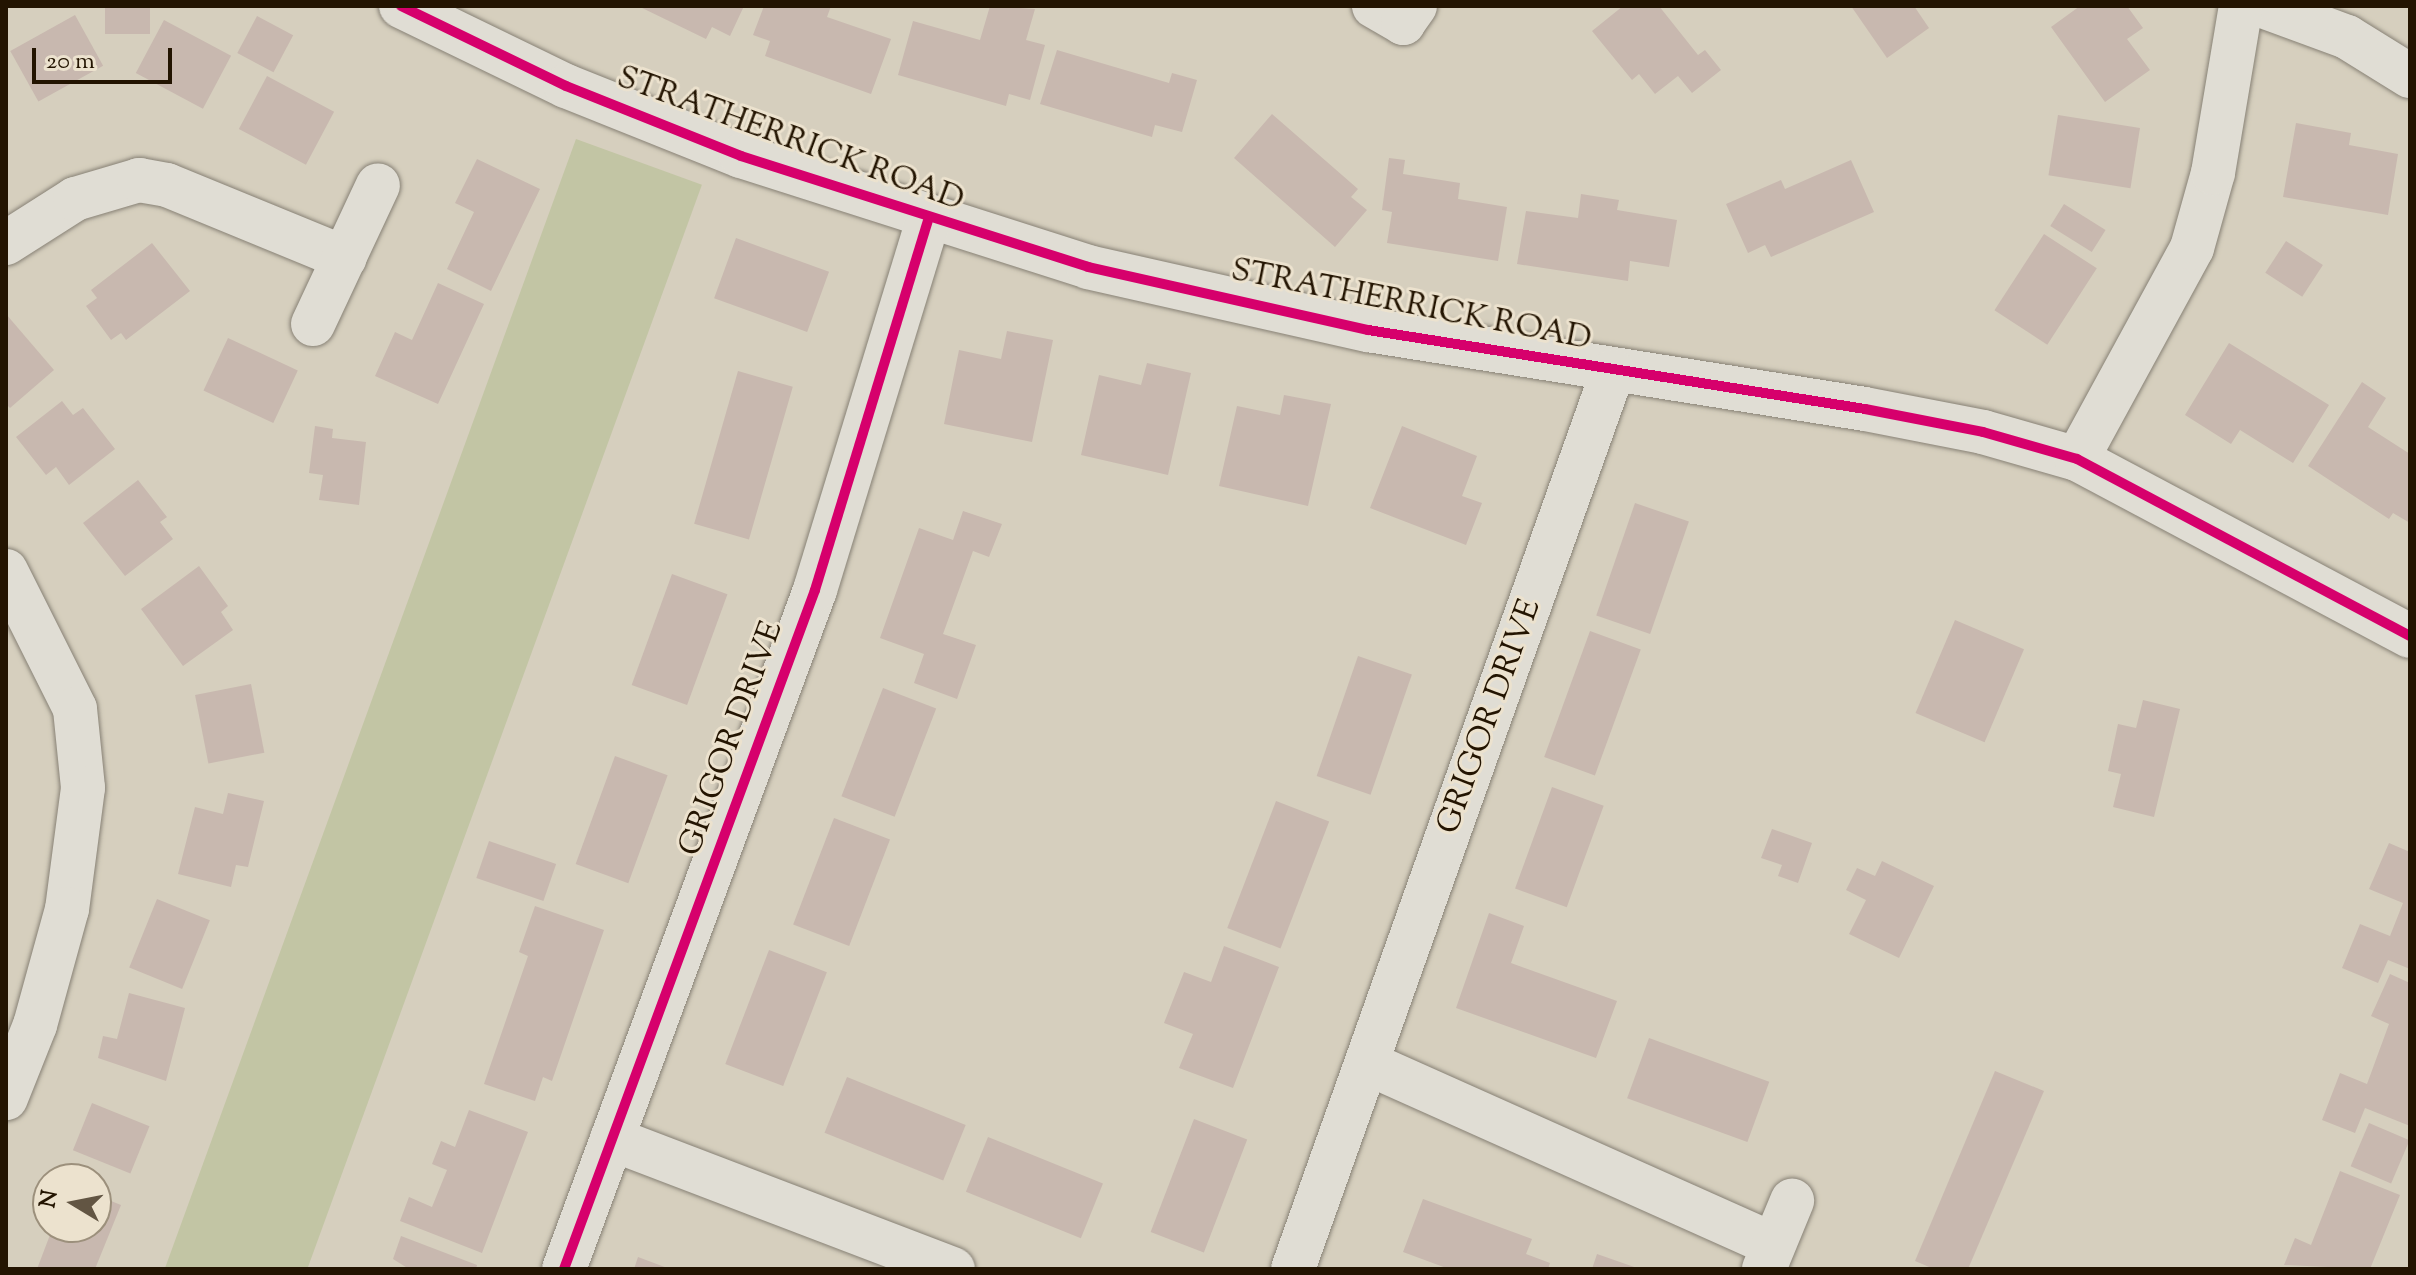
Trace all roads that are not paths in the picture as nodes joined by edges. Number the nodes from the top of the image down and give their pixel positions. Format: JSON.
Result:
{"nodes":[{"id":1,"x":401,"y":6,"type":"edge"},
{"id":2,"x":1374,"y":6,"type":"edge"},
{"id":3,"x":1415,"y":6,"type":"edge"},
{"id":4,"x":2241,"y":6,"type":"edge"},
{"id":5,"x":2263,"y":6,"type":"edge"},
{"id":6,"x":2410,"y":76,"type":"edge"},
{"id":7,"x":378,"y":185,"type":"dead end"},
{"id":8,"x":928,"y":220,"type":"junction"},
{"id":9,"x":6,"y":243,"type":"edge"},
{"id":10,"x":345,"y":258,"type":"junction"},
{"id":11,"x":313,"y":324,"type":"dead end"},
{"id":12,"x":1613,"y":371,"type":"junction"},
{"id":13,"x":2077,"y":459,"type":"junction"},
{"id":14,"x":6,"y":571,"type":"edge"},
{"id":15,"x":2410,"y":636,"type":"edge"},
{"id":16,"x":1367,"y":1063,"type":"junction"},
{"id":17,"x":6,"y":1098,"type":"edge"},
{"id":18,"x":612,"y":1139,"type":"junction"},
{"id":19,"x":1792,"y":1201,"type":"dead end"},
{"id":20,"x":1769,"y":1257,"type":"edge"},
{"id":21,"x":564,"y":1269,"type":"edge"},
{"id":22,"x":953,"y":1269,"type":"edge"},
{"id":23,"x":1293,"y":1269,"type":"edge"}],
"edges":[{"from":1,"to":8,"type":"street","name":"STRATHERRICK ROAD"},
{"from":2,"to":3,"type":"street"},
{"from":4,"to":13,"type":"street"},
{"from":5,"to":6,"type":"street"},
{"from":7,"to":10,"type":"street"},
{"from":8,"to":12,"type":"street","name":"STRATHERRICK ROAD"},
{"from":8,"to":18,"type":"street","name":"GRIGOR DRIVE"},
{"from":9,"to":10,"type":"street"},
{"from":10,"to":11,"type":"street"},
{"from":12,"to":13,"type":"street","name":"STRATHERRICK ROAD"},
{"from":12,"to":16,"type":"street","name":"GRIGOR DRIVE"},
{"from":13,"to":15,"type":"street","name":"STRATHERRICK ROAD"},
{"from":14,"to":17,"type":"street"},
{"from":16,"to":20,"type":"street"},
{"from":16,"to":23,"type":"street","name":"GRIGOR DRIVE"},
{"from":18,"to":21,"type":"street","name":"GRIGOR DRIVE"},
{"from":18,"to":22,"type":"street"},
{"from":19,"to":20,"type":"street"}]}
